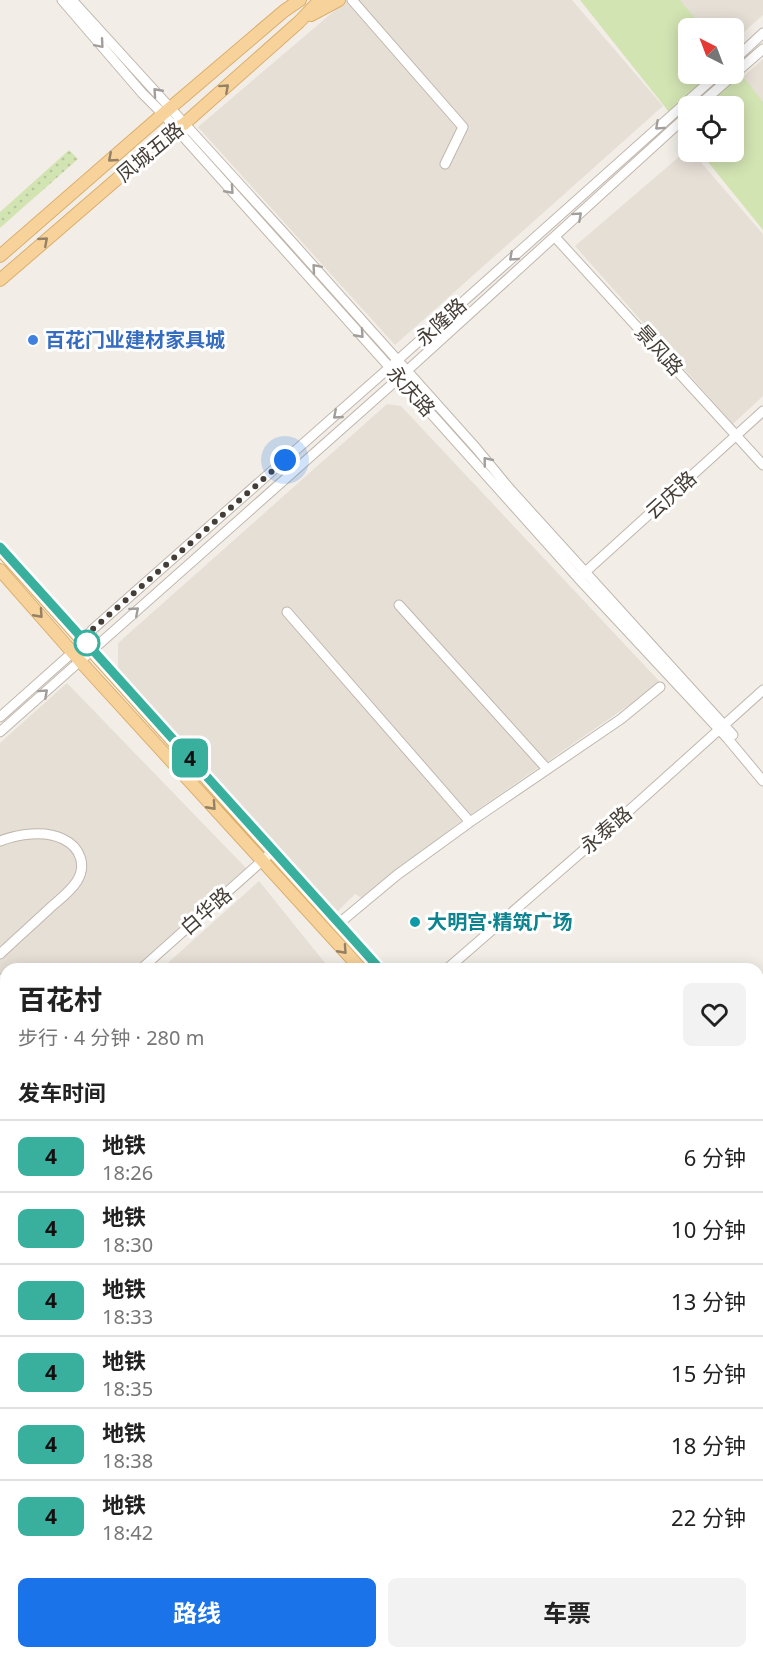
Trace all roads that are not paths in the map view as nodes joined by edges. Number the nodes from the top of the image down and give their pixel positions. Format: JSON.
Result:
{"nodes":[{"id":1,"x":62,"y":0,"type":"edge"},
{"id":2,"x":72,"y":0,"type":"edge"},
{"id":3,"x":293,"y":0,"type":"edge"},
{"id":4,"x":300,"y":0,"type":"edge"},
{"id":5,"x":320,"y":0,"type":"edge"},
{"id":6,"x":339,"y":0,"type":"edge"},
{"id":7,"x":352,"y":0,"type":"edge"},
{"id":8,"x":285,"y":11,"type":"junction"},
{"id":9,"x":299,"y":22,"type":"junction"},
{"id":10,"x":763,"y":33,"type":"edge"},
{"id":11,"x":763,"y":49,"type":"edge"},
{"id":12,"x":744,"y":51,"type":"edge"},
{"id":13,"x":707,"y":84,"type":"edge"},
{"id":14,"x":709,"y":96,"type":"edge"},
{"id":15,"x":167,"y":111,"type":"junction"},
{"id":16,"x":678,"y":124,"type":"edge"},
{"id":17,"x":180,"y":127,"type":"junction"},
{"id":18,"x":446,"y":164,"type":"dead end"},
{"id":19,"x":555,"y":237,"type":"junction"},
{"id":20,"x":0,"y":255,"type":"edge"},
{"id":21,"x":0,"y":279,"type":"edge"},
{"id":22,"x":394,"y":364,"type":"junction"},
{"id":23,"x":407,"y":371,"type":"junction"},
{"id":24,"x":399,"y":378,"type":"junction"},
{"id":25,"x":763,"y":411,"type":"edge"},
{"id":26,"x":737,"y":435,"type":"junction"},
{"id":27,"x":763,"y":465,"type":"edge"},
{"id":28,"x":0,"y":549,"type":"edge"},
{"id":29,"x":0,"y":570,"type":"edge"},
{"id":30,"x":582,"y":575,"type":"junction"},
{"id":31,"x":399,"y":604,"type":"dead end"},
{"id":32,"x":287,"y":612,"type":"dead end"},
{"id":33,"x":82,"y":640,"type":"junction"},
{"id":34,"x":91,"y":650,"type":"junction"},
{"id":35,"x":76,"y":656,"type":"junction"},
{"id":36,"x":660,"y":687,"type":"dead end"},
{"id":37,"x":763,"y":690,"type":"edge"},
{"id":38,"x":0,"y":717,"type":"edge"},
{"id":39,"x":721,"y":728,"type":"junction"},
{"id":40,"x":0,"y":732,"type":"edge"},
{"id":41,"x":547,"y":769,"type":"junction"},
{"id":42,"x":763,"y":772,"type":"edge"},
{"id":43,"x":763,"y":781,"type":"edge"},
{"id":44,"x":470,"y":822,"type":"junction"},
{"id":45,"x":0,"y":842,"type":"edge"},
{"id":46,"x":272,"y":852,"type":"junction"},
{"id":47,"x":263,"y":861,"type":"junction"},
{"id":48,"x":337,"y":925,"type":"junction"},
{"id":49,"x":0,"y":954,"type":"edge"},
{"id":50,"x":148,"y":963,"type":"edge"},
{"id":51,"x":356,"y":963,"type":"edge"},
{"id":52,"x":372,"y":963,"type":"edge"},
{"id":53,"x":454,"y":963,"type":"edge"}],
"edges":[{"from":1,"to":15,"type":"street","name":"永庆路","one_way":true},
{"from":15,"to":2,"type":"street","name":"永庆路","one_way":true},
{"from":3,"to":8,"type":"main road"},
{"from":4,"to":8,"type":"main road"},
{"from":5,"to":9,"type":"main road"},
{"from":6,"to":9,"type":"main road"},
{"from":7,"to":18,"type":"street"},
{"from":8,"to":15,"type":"main road","name":"凤城五路"},
{"from":17,"to":9,"type":"main road","name":"凤城五路","one_way":true},
{"from":10,"to":12,"type":"street"},
{"from":11,"to":14,"type":"street"},
{"from":13,"to":22,"type":"street","name":"永隆路","one_way":true},
{"from":15,"to":17,"type":"street","name":"永庆路"},
{"from":15,"to":20,"type":"main road","name":"凤城五路","one_way":true},
{"from":19,"to":16,"type":"street","name":"永隆路","one_way":true},
{"from":21,"to":17,"type":"main road","name":"凤城五路","one_way":true},
{"from":17,"to":22,"type":"street","name":"永庆路"},
{"from":19,"to":23,"type":"street","name":"永隆路"},
{"from":19,"to":26,"type":"street","name":"景风路"},
{"from":22,"to":23,"type":"street","name":"永庆路"},
{"from":22,"to":24,"type":"street","name":"永庆路"},
{"from":22,"to":33,"type":"street","name":"永隆路","one_way":true},
{"from":23,"to":24,"type":"street","name":"永隆路"},
{"from":30,"to":23,"type":"street","name":"永庆路","one_way":true},
{"from":24,"to":30,"type":"street","name":"永庆路"},
{"from":34,"to":24,"type":"street","name":"永隆路","one_way":true},
{"from":25,"to":26,"type":"street","name":"云庆路"},
{"from":26,"to":27,"type":"street","name":"景风路"},
{"from":26,"to":30,"type":"street","name":"云庆路"},
{"from":28,"to":33,"type":"main road"},
{"from":29,"to":35,"type":"main road","one_way":true},
{"from":30,"to":39,"type":"street","name":"永庆路"},
{"from":31,"to":41,"type":"street"},
{"from":32,"to":44,"type":"street"},
{"from":33,"to":34,"type":"main road"},
{"from":33,"to":35,"type":"street","name":"永隆路"},
{"from":34,"to":35,"type":"street","name":"永隆路"},
{"from":34,"to":46,"type":"main road"},
{"from":35,"to":38,"type":"street"},
{"from":40,"to":35,"type":"street","one_way":true},
{"from":35,"to":47,"type":"main road","one_way":true},
{"from":36,"to":41,"type":"street"},
{"from":37,"to":39,"type":"street","name":"永泰路"},
{"from":39,"to":42,"type":"street","name":"永庆路"},
{"from":39,"to":43,"type":"street","name":"永庆路"},
{"from":39,"to":53,"type":"street","name":"永泰路"},
{"from":41,"to":44,"type":"street"},
{"from":44,"to":48,"type":"street"},
{"from":45,"to":49,"type":"street"},
{"from":46,"to":47,"type":"street","name":"白华路"},
{"from":46,"to":48,"type":"main road"},
{"from":47,"to":50,"type":"street","name":"白华路"},
{"from":47,"to":51,"type":"main road","one_way":true},
{"from":48,"to":52,"type":"main road"}]}
